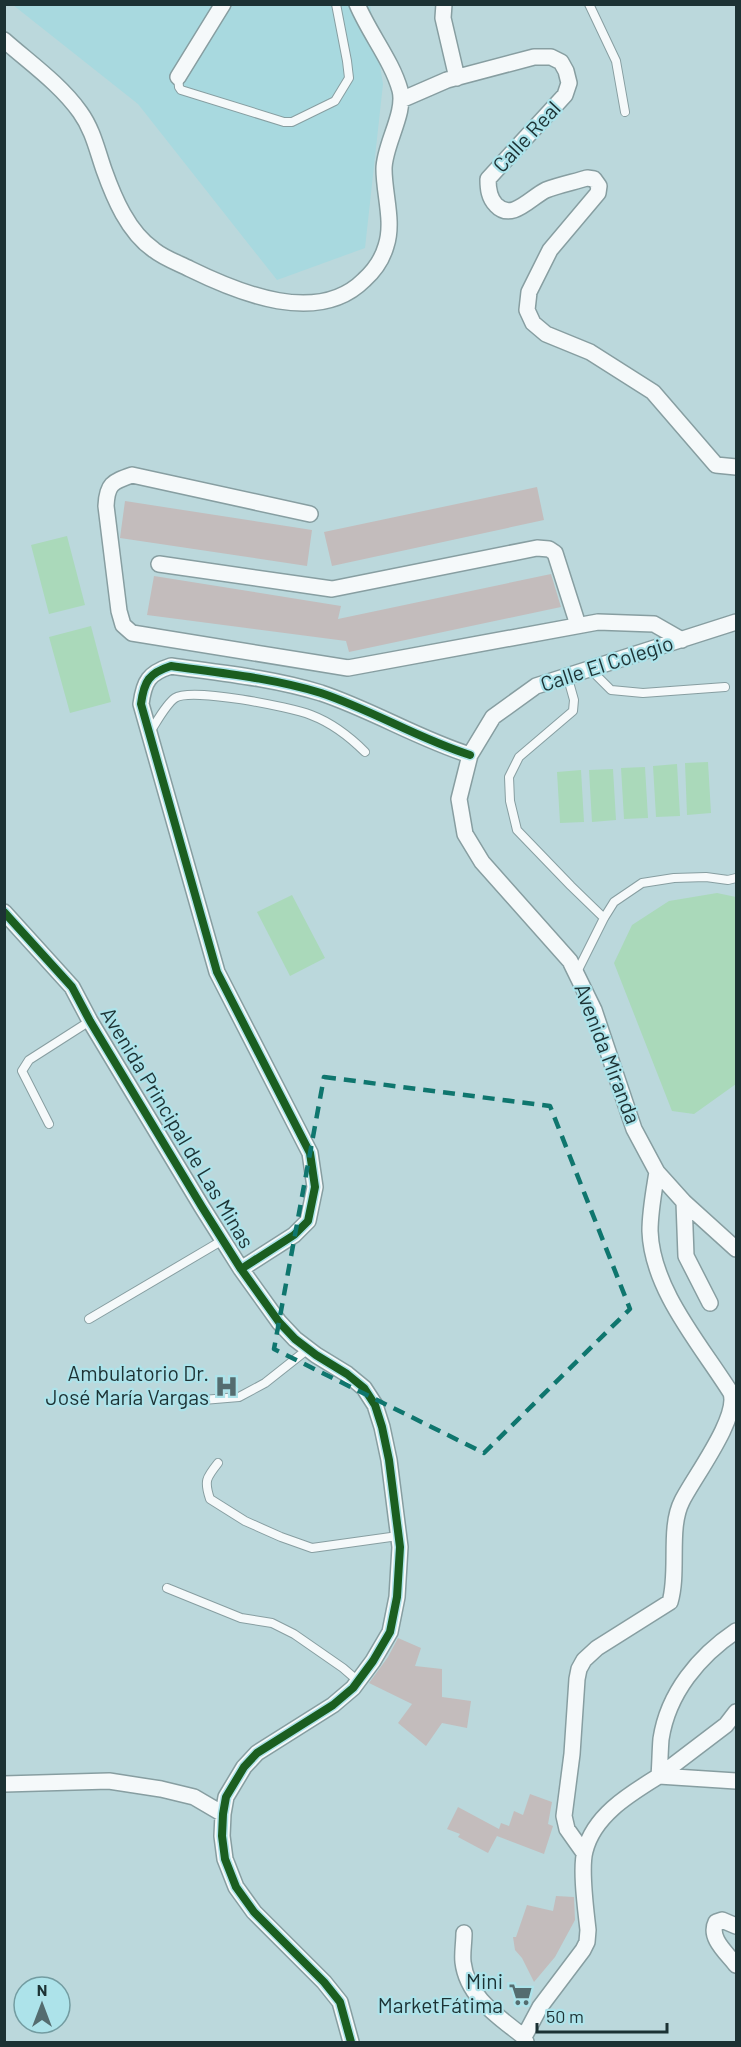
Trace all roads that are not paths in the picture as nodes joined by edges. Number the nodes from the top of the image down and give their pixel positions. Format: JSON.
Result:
{"nodes":[{"id":1,"x":224,"y":4,"type":"edge"},
{"id":2,"x":336,"y":4,"type":"edge"},
{"id":3,"x":357,"y":4,"type":"edge"},
{"id":4,"x":444,"y":4,"type":"edge"},
{"id":5,"x":589,"y":4,"type":"edge"},
{"id":6,"x":4,"y":40,"type":"edge"},
{"id":7,"x":178,"y":77,"type":"joint"},
{"id":8,"x":457,"y":78,"type":"junction"},
{"id":9,"x":401,"y":100,"type":"junction"},
{"id":10,"x":625,"y":112,"type":"dead end"},
{"id":11,"x":736,"y":467,"type":"edge"},
{"id":12,"x":310,"y":514,"type":"dead end"},
{"id":13,"x":159,"y":564,"type":"dead end"},
{"id":14,"x":736,"y":622,"type":"edge"},
{"id":15,"x":578,"y":625,"type":"junction"},
{"id":16,"x":682,"y":640,"type":"junction"},
{"id":17,"x":589,"y":668,"type":"junction"},
{"id":18,"x":567,"y":675,"type":"junction"},
{"id":19,"x":725,"y":687,"type":"dead end"},
{"id":20,"x":149,"y":733,"type":"junction"},
{"id":21,"x":365,"y":752,"type":"dead end"},
{"id":22,"x":470,"y":755,"type":"junction"},
{"id":23,"x":736,"y":878,"type":"edge"},
{"id":24,"x":4,"y":912,"type":"edge"},
{"id":25,"x":604,"y":918,"type":"junction"},
{"id":26,"x":576,"y":973,"type":"junction"},
{"id":27,"x":90,"y":1021,"type":"junction"},
{"id":28,"x":49,"y":1124,"type":"dead end"},
{"id":29,"x":657,"y":1172,"type":"junction"},
{"id":30,"x":684,"y":1202,"type":"junction"},
{"id":31,"x":223,"y":1240,"type":"junction"},
{"id":32,"x":736,"y":1249,"type":"edge"},
{"id":33,"x":241,"y":1269,"type":"junction"},
{"id":34,"x":710,"y":1302,"type":"dead end"},
{"id":35,"x":89,"y":1319,"type":"dead end"},
{"id":36,"x":308,"y":1349,"type":"junction"},
{"id":37,"x":191,"y":1401,"type":"dead end"},
{"id":38,"x":218,"y":1463,"type":"dead end"},
{"id":39,"x":398,"y":1536,"type":"junction"},
{"id":40,"x":167,"y":1588,"type":"dead end"},
{"id":41,"x":736,"y":1631,"type":"edge"},
{"id":42,"x":358,"y":1681,"type":"junction"},
{"id":43,"x":736,"y":1712,"type":"edge"},
{"id":44,"x":659,"y":1776,"type":"junction"},
{"id":45,"x":736,"y":1781,"type":"edge"},
{"id":46,"x":4,"y":1784,"type":"edge"},
{"id":47,"x":223,"y":1814,"type":"junction"},
{"id":48,"x":584,"y":1853,"type":"junction"},
{"id":49,"x":736,"y":1926,"type":"edge"},
{"id":50,"x":464,"y":1933,"type":"dead end"},
{"id":51,"x":736,"y":1965,"type":"edge"},
{"id":52,"x":525,"y":2040,"type":"edge"},
{"id":53,"x":351,"y":2043,"type":"edge"}],
"edges":[{"from":1,"to":7,"type":"street"},
{"from":2,"to":7,"type":"lane"},
{"from":3,"to":9,"type":"street"},
{"from":4,"to":8,"type":"street"},
{"from":5,"to":10,"type":"lane"},
{"from":6,"to":9,"type":"street"},
{"from":8,"to":9,"type":"street","name":"Calle Real"},
{"from":8,"to":11,"type":"street","name":"Calle Real"},
{"from":12,"to":15,"type":"street"},
{"from":13,"to":15,"type":"street"},
{"from":14,"to":16,"type":"street","name":"Calle El Colegio"},
{"from":15,"to":16,"type":"street"},
{"from":16,"to":17,"type":"street","name":"Calle El Colegio"},
{"from":17,"to":18,"type":"street","name":"Calle El Colegio"},
{"from":17,"to":19,"type":"lane"},
{"from":18,"to":22,"type":"street","name":"Calle El Colegio"},
{"from":18,"to":25,"type":"lane"},
{"from":20,"to":21,"type":"lane"},
{"from":20,"to":22,"type":"street"},
{"from":20,"to":33,"type":"street"},
{"from":22,"to":26,"type":"street","name":"Avenida Miranda"},
{"from":23,"to":25,"type":"lane"},
{"from":24,"to":27,"type":"street","name":"Avenida Principal de Las Minas"},
{"from":25,"to":26,"type":"lane"},
{"from":26,"to":29,"type":"street","name":"Avenida Miranda"},
{"from":27,"to":28,"type":"lane"},
{"from":27,"to":31,"type":"street","name":"Avenida Principal de Las Minas"},
{"from":29,"to":30,"type":"street","name":"Avenida Miranda"},
{"from":29,"to":48,"type":"street"},
{"from":30,"to":32,"type":"street","name":"Avenida Miranda"},
{"from":30,"to":34,"type":"street"},
{"from":31,"to":33,"type":"street","name":"Avenida Principal de Las Minas"},
{"from":31,"to":35,"type":"lane"},
{"from":33,"to":36,"type":"street","name":"Avenida Principal de Las Minas"},
{"from":36,"to":37,"type":"lane"},
{"from":36,"to":39,"type":"street","name":"Avenida Principal de Las Minas"},
{"from":38,"to":39,"type":"lane"},
{"from":39,"to":42,"type":"street","name":"Avenida Principal de Las Minas"},
{"from":40,"to":42,"type":"lane"},
{"from":41,"to":44,"type":"street"},
{"from":42,"to":47,"type":"street","name":"Avenida Principal de Las Minas"},
{"from":43,"to":44,"type":"street"},
{"from":44,"to":45,"type":"street"},
{"from":44,"to":48,"type":"street"},
{"from":46,"to":47,"type":"street"},
{"from":47,"to":53,"type":"street","name":"Avenida Principal de Las Minas"},
{"from":48,"to":52,"type":"street"},
{"from":49,"to":51,"type":"street"},
{"from":50,"to":52,"type":"street"}]}
